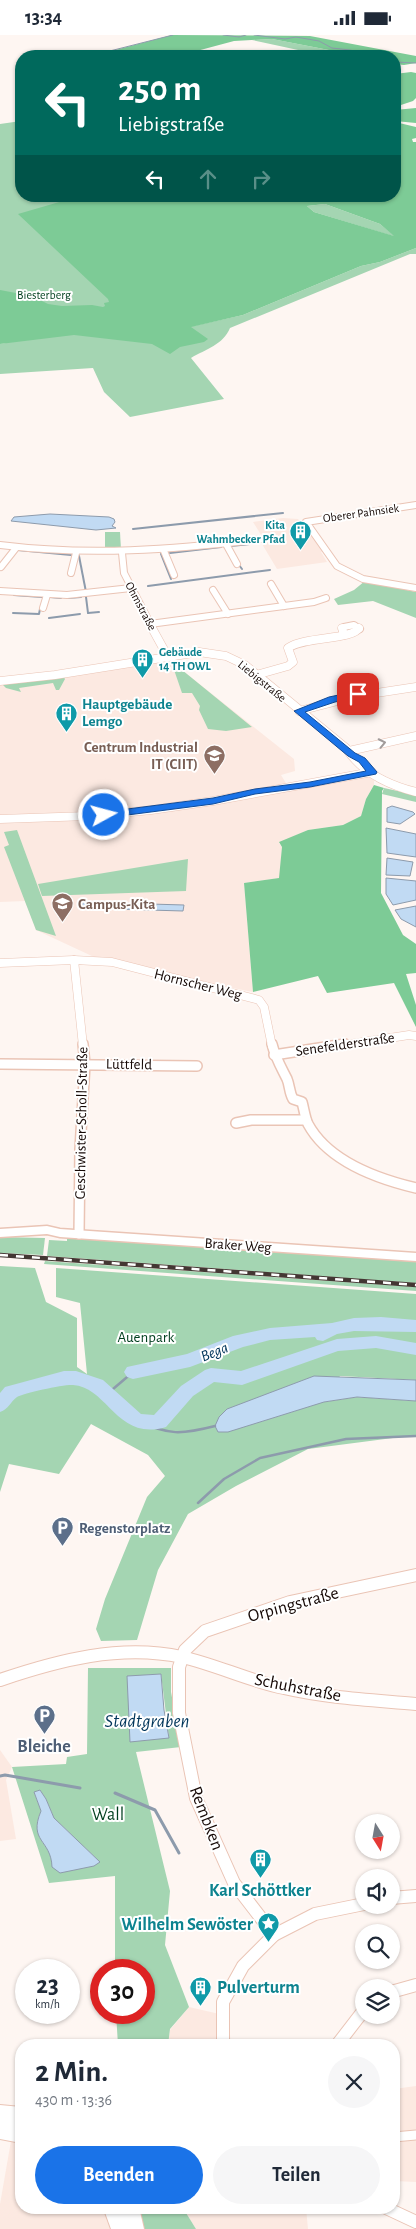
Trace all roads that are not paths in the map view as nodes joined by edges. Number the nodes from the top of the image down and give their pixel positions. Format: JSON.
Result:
{"nodes":[{"id":1,"x":416,"y":505,"type":"edge"},
{"id":2,"x":306,"y":522,"type":"joint"},
{"id":3,"x":261,"y":539,"type":"dead end"},
{"id":4,"x":226,"y":544,"type":"junction"},
{"id":5,"x":0,"y":545,"type":"edge"},
{"id":6,"x":16,"y":548,"type":"junction"},
{"id":7,"x":164,"y":551,"type":"junction"},
{"id":8,"x":76,"y":553,"type":"junction"},
{"id":9,"x":122,"y":553,"type":"junction"},
{"id":10,"x":237,"y":564,"type":"dead end"},
{"id":11,"x":1,"y":567,"type":"dead end"},
{"id":12,"x":71,"y":573,"type":"dead end"},
{"id":13,"x":174,"y":575,"type":"dead end"},
{"id":14,"x":272,"y":584,"type":"dead end"},
{"id":15,"x":131,"y":588,"type":"junction"},
{"id":16,"x":416,"y":589,"type":"edge"},
{"id":17,"x":213,"y":590,"type":"dead end"},
{"id":18,"x":0,"y":591,"type":"edge"},
{"id":19,"x":47,"y":595,"type":"junction"},
{"id":20,"x":326,"y":598,"type":"dead end"},
{"id":21,"x":284,"y":606,"type":"junction"},
{"id":22,"x":43,"y":608,"type":"dead end"},
{"id":23,"x":228,"y":614,"type":"junction"},
{"id":24,"x":150,"y":625,"type":"junction"},
{"id":25,"x":344,"y":635,"type":"dead end"},
{"id":26,"x":168,"y":657,"type":"junction"},
{"id":27,"x":256,"y":675,"type":"junction"},
{"id":28,"x":32,"y":676,"type":"joint"},
{"id":29,"x":0,"y":681,"type":"edge"},
{"id":30,"x":416,"y":687,"type":"edge"},
{"id":31,"x":299,"y":711,"type":"junction"},
{"id":32,"x":416,"y":736,"type":"edge"},
{"id":33,"x":350,"y":753,"type":"junction"},
{"id":34,"x":375,"y":775,"type":"junction"},
{"id":35,"x":416,"y":790,"type":"edge"},
{"id":36,"x":0,"y":819,"type":"edge"},
{"id":37,"x":78,"y":960,"type":"junction"},
{"id":38,"x":0,"y":963,"type":"edge"},
{"id":39,"x":416,"y":1036,"type":"edge"},
{"id":40,"x":274,"y":1055,"type":"junction"},
{"id":41,"x":0,"y":1064,"type":"edge"},
{"id":42,"x":85,"y":1064,"type":"junction"},
{"id":43,"x":197,"y":1066,"type":"dead end"},
{"id":44,"x":306,"y":1120,"type":"junction"},
{"id":45,"x":236,"y":1123,"type":"dead end"},
{"id":46,"x":416,"y":1188,"type":"edge"},
{"id":47,"x":3,"y":1231,"type":"edge"},
{"id":48,"x":79,"y":1234,"type":"junction"},
{"id":49,"x":416,"y":1257,"type":"edge"},
{"id":50,"x":416,"y":1575,"type":"edge"},
{"id":51,"x":182,"y":1657,"type":"junction"},
{"id":52,"x":0,"y":1680,"type":"edge"},
{"id":53,"x":416,"y":1704,"type":"edge"},
{"id":54,"x":416,"y":1896,"type":"edge"},
{"id":55,"x":400,"y":1897,"type":"edge"},
{"id":56,"x":355,"y":1905,"type":"edge"},
{"id":57,"x":274,"y":1935,"type":"junction"},
{"id":58,"x":416,"y":1985,"type":"edge"},
{"id":59,"x":400,"y":1989,"type":"edge"},
{"id":60,"x":355,"y":2022,"type":"edge"},
{"id":61,"x":223,"y":2039,"type":"edge"},
{"id":62,"x":342,"y":2039,"type":"edge"},
{"id":63,"x":0,"y":2115,"type":"edge"},
{"id":64,"x":15,"y":2116,"type":"edge"},
{"id":65,"x":0,"y":2129,"type":"edge"},
{"id":66,"x":15,"y":2132,"type":"edge"},
{"id":67,"x":416,"y":2135,"type":"edge"},
{"id":68,"x":400,"y":2136,"type":"edge"},
{"id":69,"x":116,"y":2214,"type":"edge"},
{"id":70,"x":131,"y":2214,"type":"edge"},
{"id":71,"x":400,"y":2214,"type":"edge"},
{"id":72,"x":416,"y":2221,"type":"edge"},
{"id":73,"x":121,"y":2229,"type":"edge"},
{"id":74,"x":134,"y":2229,"type":"edge"}],
"edges":[{"from":1,"to":2,"type":"street","name":"Oberer Pahnsiek"},
{"from":2,"to":16,"type":"street"},
{"from":3,"to":4,"type":"street"},
{"from":4,"to":7,"type":"street"},
{"from":4,"to":10,"type":"street"},
{"from":5,"to":6,"type":"street"},
{"from":6,"to":8,"type":"street"},
{"from":6,"to":11,"type":"street"},
{"from":7,"to":9,"type":"street"},
{"from":7,"to":13,"type":"street"},
{"from":8,"to":9,"type":"street"},
{"from":8,"to":12,"type":"street"},
{"from":9,"to":15,"type":"street","name":"Ohmstraße"},
{"from":14,"to":21,"type":"street"},
{"from":15,"to":19,"type":"street"},
{"from":15,"to":24,"type":"street","name":"Ohmstraße"},
{"from":17,"to":23,"type":"street"},
{"from":18,"to":19,"type":"street"},
{"from":19,"to":22,"type":"street"},
{"from":20,"to":21,"type":"street"},
{"from":21,"to":23,"type":"street"},
{"from":23,"to":24,"type":"street"},
{"from":24,"to":26,"type":"street","name":"Ohmstraße"},
{"from":25,"to":27,"type":"street"},
{"from":26,"to":27,"type":"street","name":"Liebigstraße"},
{"from":26,"to":28,"type":"street","name":"Liebigstraße"},
{"from":27,"to":31,"type":"street","name":"Liebigstraße"},
{"from":28,"to":29,"type":"street","name":"Liebigstraße"},
{"from":30,"to":31,"type":"street"},
{"from":31,"to":33,"type":"street","name":"Liebigstraße"},
{"from":33,"to":32,"type":"street","one_way":true},
{"from":33,"to":34,"type":"street","name":"Liebigstraße"},
{"from":34,"to":35,"type":"street","name":"Liebigstraße"},
{"from":34,"to":36,"type":"street"},
{"from":37,"to":38,"type":"street","name":"Hornscher Weg"},
{"from":37,"to":40,"type":"street","name":"Hornscher Weg"},
{"from":37,"to":42,"type":"street","name":"Geschwister-Scholl-Straße"},
{"from":39,"to":40,"type":"street","name":"Senefelderstraße"},
{"from":40,"to":44,"type":"street","name":"Hornscher Weg"},
{"from":41,"to":42,"type":"street","name":"Lüttfeld"},
{"from":42,"to":43,"type":"street","name":"Lüttfeld"},
{"from":42,"to":48,"type":"street","name":"Geschwister-Scholl-Straße"},
{"from":44,"to":45,"type":"street"},
{"from":44,"to":46,"type":"street","name":"Hornscher Weg"},
{"from":47,"to":48,"type":"street","name":"Braker Weg"},
{"from":48,"to":49,"type":"street","name":"Braker Weg"},
{"from":50,"to":51,"type":"street","name":"Orpingstraße"},
{"from":51,"to":52,"type":"street","name":"Schuhstraße"},
{"from":51,"to":53,"type":"street","name":"Schuhstraße"},
{"from":51,"to":57,"type":"street","name":"Rembken"},
{"from":54,"to":55,"type":"street"},
{"from":56,"to":57,"type":"street"},
{"from":57,"to":61,"type":"street"},
{"from":58,"to":59,"type":"street"},
{"from":60,"to":62,"type":"street"},
{"from":63,"to":64,"type":"main road"},
{"from":65,"to":66,"type":"main road"},
{"from":67,"to":68,"type":"street"},
{"from":69,"to":73,"type":"main road"},
{"from":70,"to":74,"type":"main road"},
{"from":71,"to":72,"type":"street"}]}
